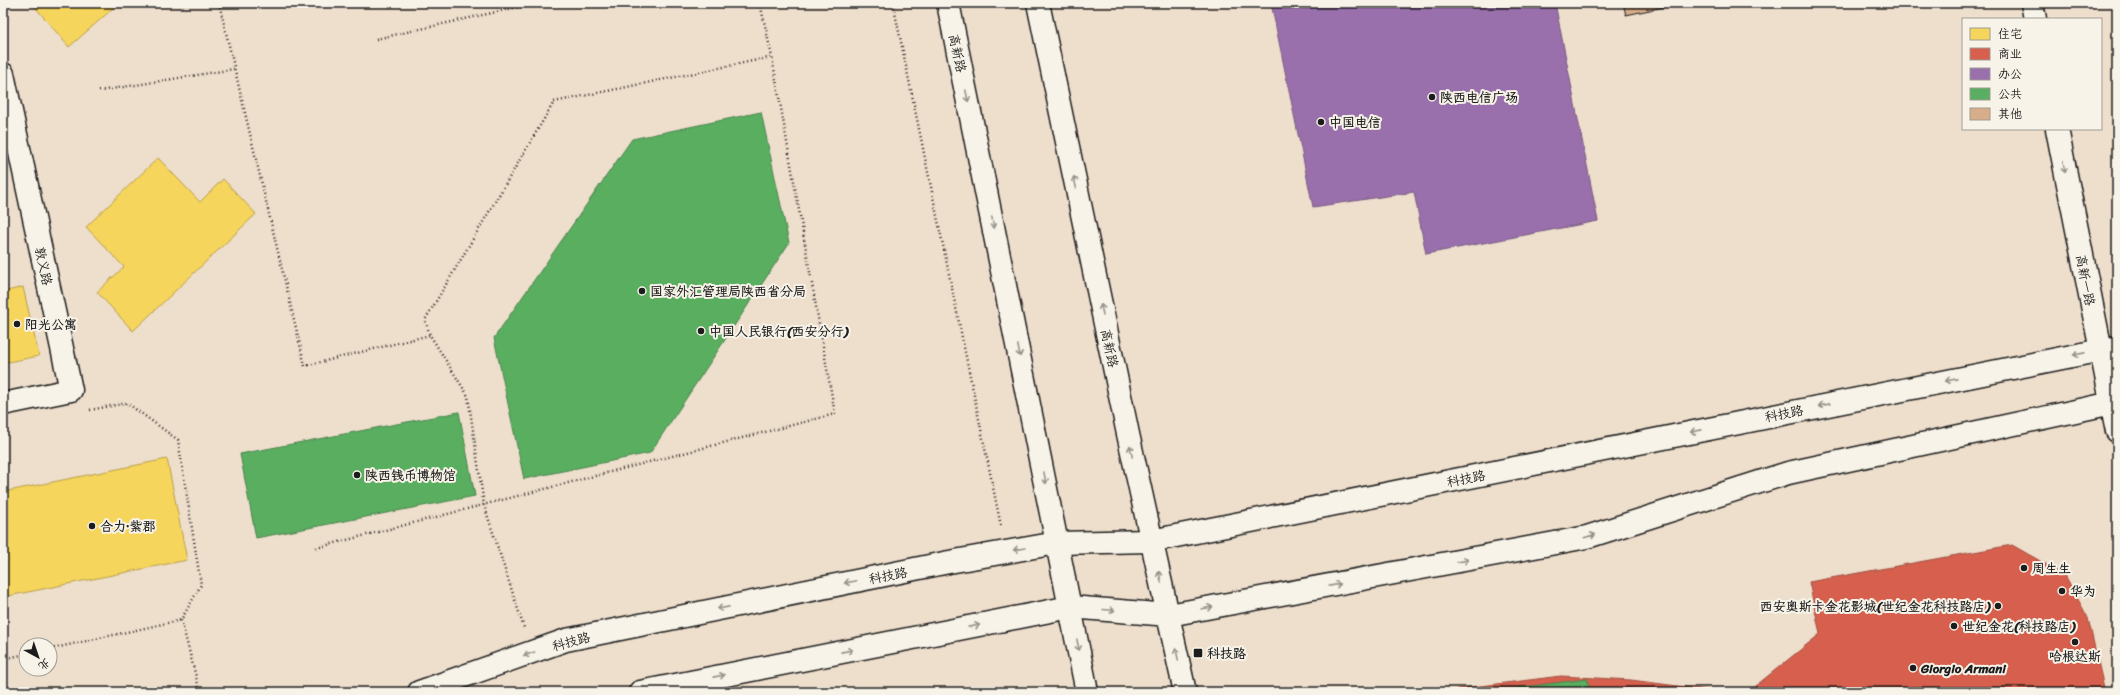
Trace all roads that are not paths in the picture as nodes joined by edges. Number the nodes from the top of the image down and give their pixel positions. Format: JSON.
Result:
{"nodes":[{"id":1,"x":948,"y":3,"type":"edge"},
{"id":2,"x":1038,"y":3,"type":"edge"},
{"id":3,"x":2032,"y":3,"type":"edge"},
{"id":4,"x":2035,"y":18,"type":"edge"},
{"id":5,"x":3,"y":74,"type":"edge"},
{"id":6,"x":2057,"y":130,"type":"edge"},
{"id":7,"x":2109,"y":348,"type":"edge"},
{"id":8,"x":2114,"y":402,"type":"edge"},
{"id":9,"x":3,"y":404,"type":"edge"},
{"id":10,"x":2117,"y":431,"type":"edge"},
{"id":11,"x":1151,"y":541,"type":"junction"},
{"id":12,"x":1058,"y":543,"type":"junction"},
{"id":13,"x":1070,"y":607,"type":"junction"},
{"id":14,"x":1169,"y":615,"type":"junction"},
{"id":15,"x":419,"y":692,"type":"edge"},
{"id":16,"x":640,"y":692,"type":"edge"},
{"id":17,"x":1087,"y":692,"type":"edge"},
{"id":18,"x":1185,"y":692,"type":"edge"}],
"edges":[{"from":1,"to":12,"type":"main road","name":"高新路","one_way":true},
{"from":11,"to":2,"type":"main road","name":"高新路","one_way":true},
{"from":3,"to":4,"type":"main road"},
{"from":5,"to":9,"type":"main road","name":"敦义路"},
{"from":6,"to":7,"type":"main road","name":"高新一路","one_way":true},
{"from":7,"to":8,"type":"main road","name":"高新一路"},
{"from":7,"to":11,"type":"main road","name":"科技路","one_way":true},
{"from":8,"to":10,"type":"main road","name":"高新一路"},
{"from":14,"to":8,"type":"main road","one_way":true},
{"from":11,"to":12,"type":"main road","name":"科技路"},
{"from":14,"to":11,"type":"main road","name":"高新路","one_way":true},
{"from":12,"to":13,"type":"main road","name":"高新路"},
{"from":12,"to":15,"type":"main road","name":"科技路","one_way":true},
{"from":13,"to":14,"type":"main road","one_way":true},
{"from":16,"to":13,"type":"main road","one_way":true},
{"from":13,"to":17,"type":"main road","name":"高新路","one_way":true},
{"from":18,"to":14,"type":"main road","name":"高新路","one_way":true}]}
